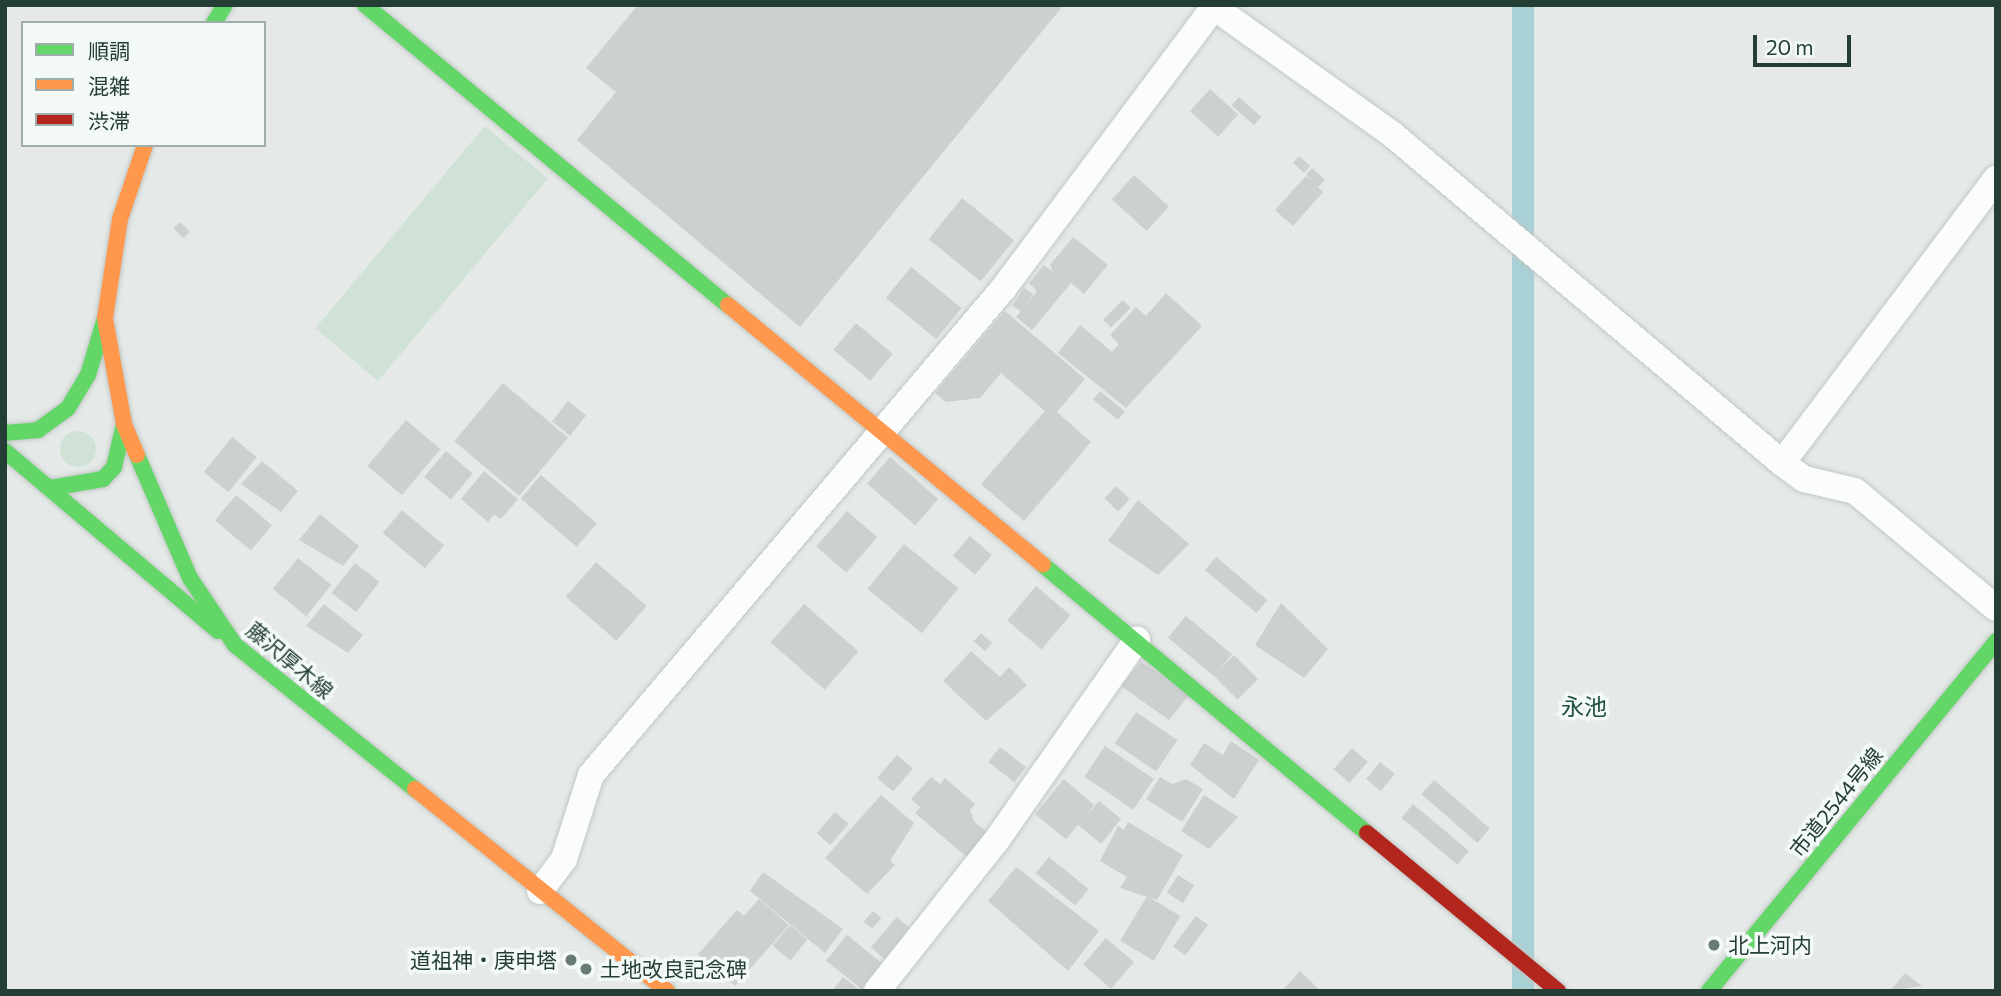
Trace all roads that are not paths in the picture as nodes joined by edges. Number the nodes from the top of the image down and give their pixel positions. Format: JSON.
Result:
{"nodes":[{"id":1,"x":225,"y":5,"type":"edge"},
{"id":2,"x":365,"y":5,"type":"edge"},
{"id":3,"x":1213,"y":6,"type":"edge"},
{"id":4,"x":215,"y":21,"type":"edge"},
{"id":5,"x":144,"y":147,"type":"edge"},
{"id":6,"x":1996,"y":179,"type":"edge"},
{"id":7,"x":105,"y":318,"type":"junction"},
{"id":8,"x":124,"y":424,"type":"junction"},
{"id":9,"x":885,"y":432,"type":"junction"},
{"id":10,"x":5,"y":433,"type":"edge"},
{"id":11,"x":5,"y":451,"type":"edge"},
{"id":12,"x":1782,"y":463,"type":"junction"},
{"id":13,"x":50,"y":488,"type":"junction"},
{"id":14,"x":1996,"y":608,"type":"edge"},
{"id":15,"x":1137,"y":640,"type":"junction"},
{"id":16,"x":1996,"y":640,"type":"edge"},
{"id":17,"x":235,"y":645,"type":"junction"},
{"id":18,"x":540,"y":891,"type":"junction"},
{"id":19,"x":662,"y":987,"type":"edge"},
{"id":20,"x":877,"y":991,"type":"edge"},
{"id":21,"x":1558,"y":991,"type":"edge"},
{"id":22,"x":1709,"y":991,"type":"edge"}],
"edges":[{"from":1,"to":4,"type":"street"},
{"from":2,"to":9,"type":"street"},
{"from":3,"to":9,"type":"street"},
{"from":3,"to":12,"type":"street"},
{"from":5,"to":7,"type":"street","name":"藤沢厚木線"},
{"from":6,"to":12,"type":"street"},
{"from":7,"to":8,"type":"street","name":"藤沢厚木線"},
{"from":7,"to":10,"type":"street"},
{"from":8,"to":13,"type":"street"},
{"from":8,"to":17,"type":"street","name":"藤沢厚木線"},
{"from":9,"to":15,"type":"street"},
{"from":9,"to":18,"type":"street"},
{"from":11,"to":13,"type":"street"},
{"from":12,"to":14,"type":"street"},
{"from":13,"to":17,"type":"street"},
{"from":15,"to":20,"type":"street"},
{"from":15,"to":21,"type":"street"},
{"from":16,"to":22,"type":"street","name":"市道2544号線"},
{"from":17,"to":18,"type":"street","name":"藤沢厚木線"},
{"from":18,"to":19,"type":"street","name":"藤沢厚木線"}]}
